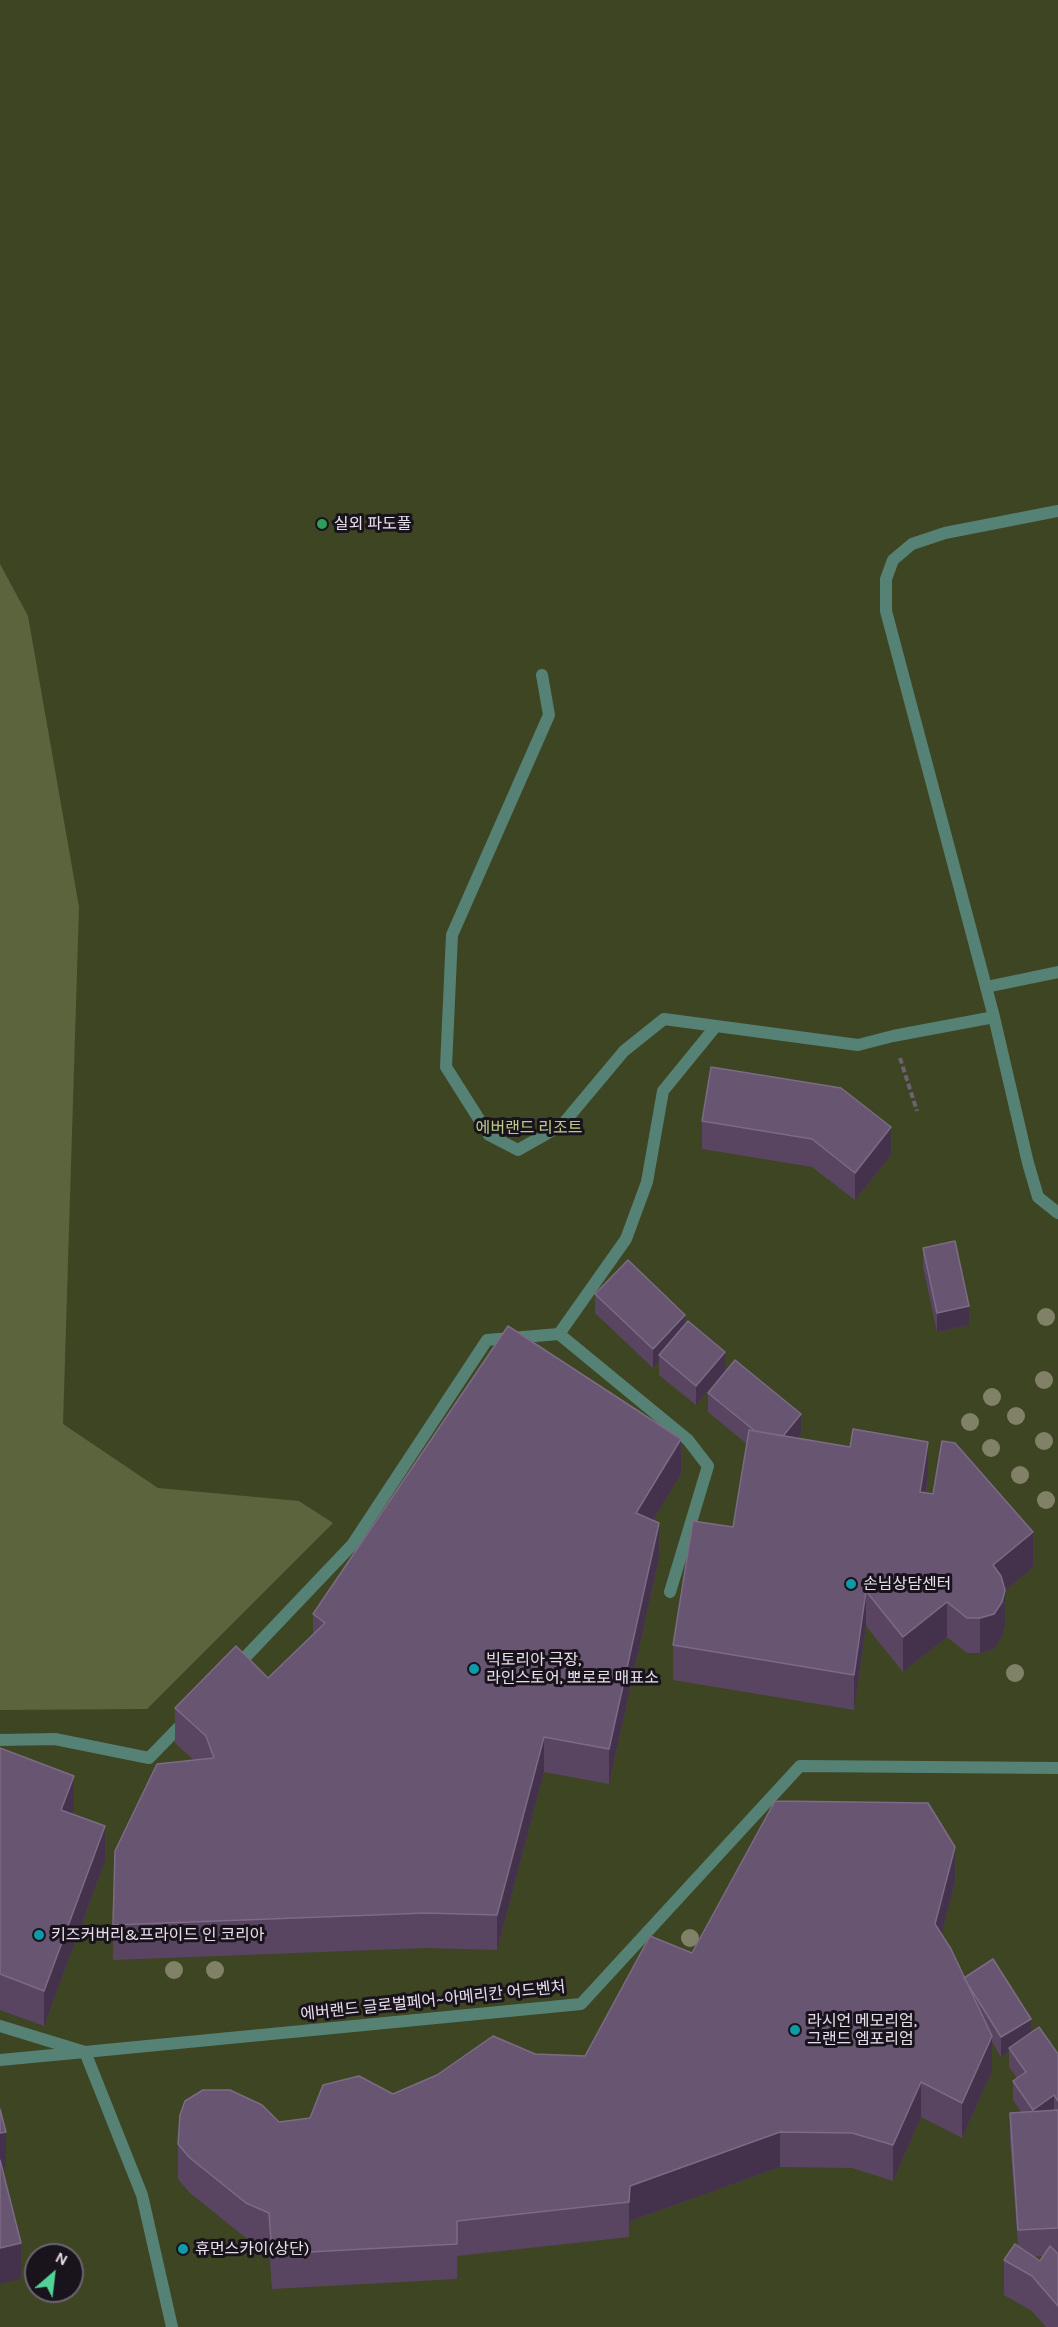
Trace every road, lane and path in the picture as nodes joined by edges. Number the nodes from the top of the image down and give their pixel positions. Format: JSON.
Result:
{"nodes":[{"id":1,"x":1058,"y":511,"type":"edge"},
{"id":2,"x":542,"y":675,"type":"dead end"},
{"id":3,"x":1058,"y":972,"type":"edge"},
{"id":4,"x":986,"y":987,"type":"junction"},
{"id":5,"x":994,"y":1017,"type":"junction"},
{"id":6,"x":716,"y":1026,"type":"junction"},
{"id":7,"x":893,"y":1036,"type":"junction"},
{"id":8,"x":917,"y":1112,"type":"dead end"},
{"id":9,"x":1058,"y":1213,"type":"edge"},
{"id":10,"x":559,"y":1334,"type":"junction"},
{"id":11,"x":670,"y":1592,"type":"dead end"},
{"id":12,"x":230,"y":1673,"type":"edge"},
{"id":13,"x":198,"y":1707,"type":"edge"},
{"id":14,"x":0,"y":1740,"type":"edge"},
{"id":15,"x":1058,"y":1768,"type":"edge"},
{"id":16,"x":0,"y":2026,"type":"edge"},
{"id":17,"x":85,"y":2052,"type":"junction"},
{"id":18,"x":0,"y":2060,"type":"edge"},
{"id":19,"x":172,"y":2327,"type":"edge"}],
"edges":[{"from":1,"to":4,"type":"street"},
{"from":2,"to":6,"type":"street"},
{"from":3,"to":4,"type":"street"},
{"from":4,"to":5,"type":"street"},
{"from":5,"to":7,"type":"street"},
{"from":5,"to":9,"type":"street"},
{"from":6,"to":7,"type":"street"},
{"from":6,"to":10,"type":"street"},
{"from":7,"to":8,"type":"path"},
{"from":10,"to":11,"type":"street"},
{"from":10,"to":12,"type":"street"},
{"from":13,"to":14,"type":"street"},
{"from":15,"to":17,"type":"street","name":"에버랜드 글로벌페어~아메리칸 어드벤처"},
{"from":16,"to":17,"type":"street","name":"에버랜드 글로벌페어~아메리칸 어드벤처"},
{"from":17,"to":18,"type":"street"},
{"from":17,"to":19,"type":"street"}]}
